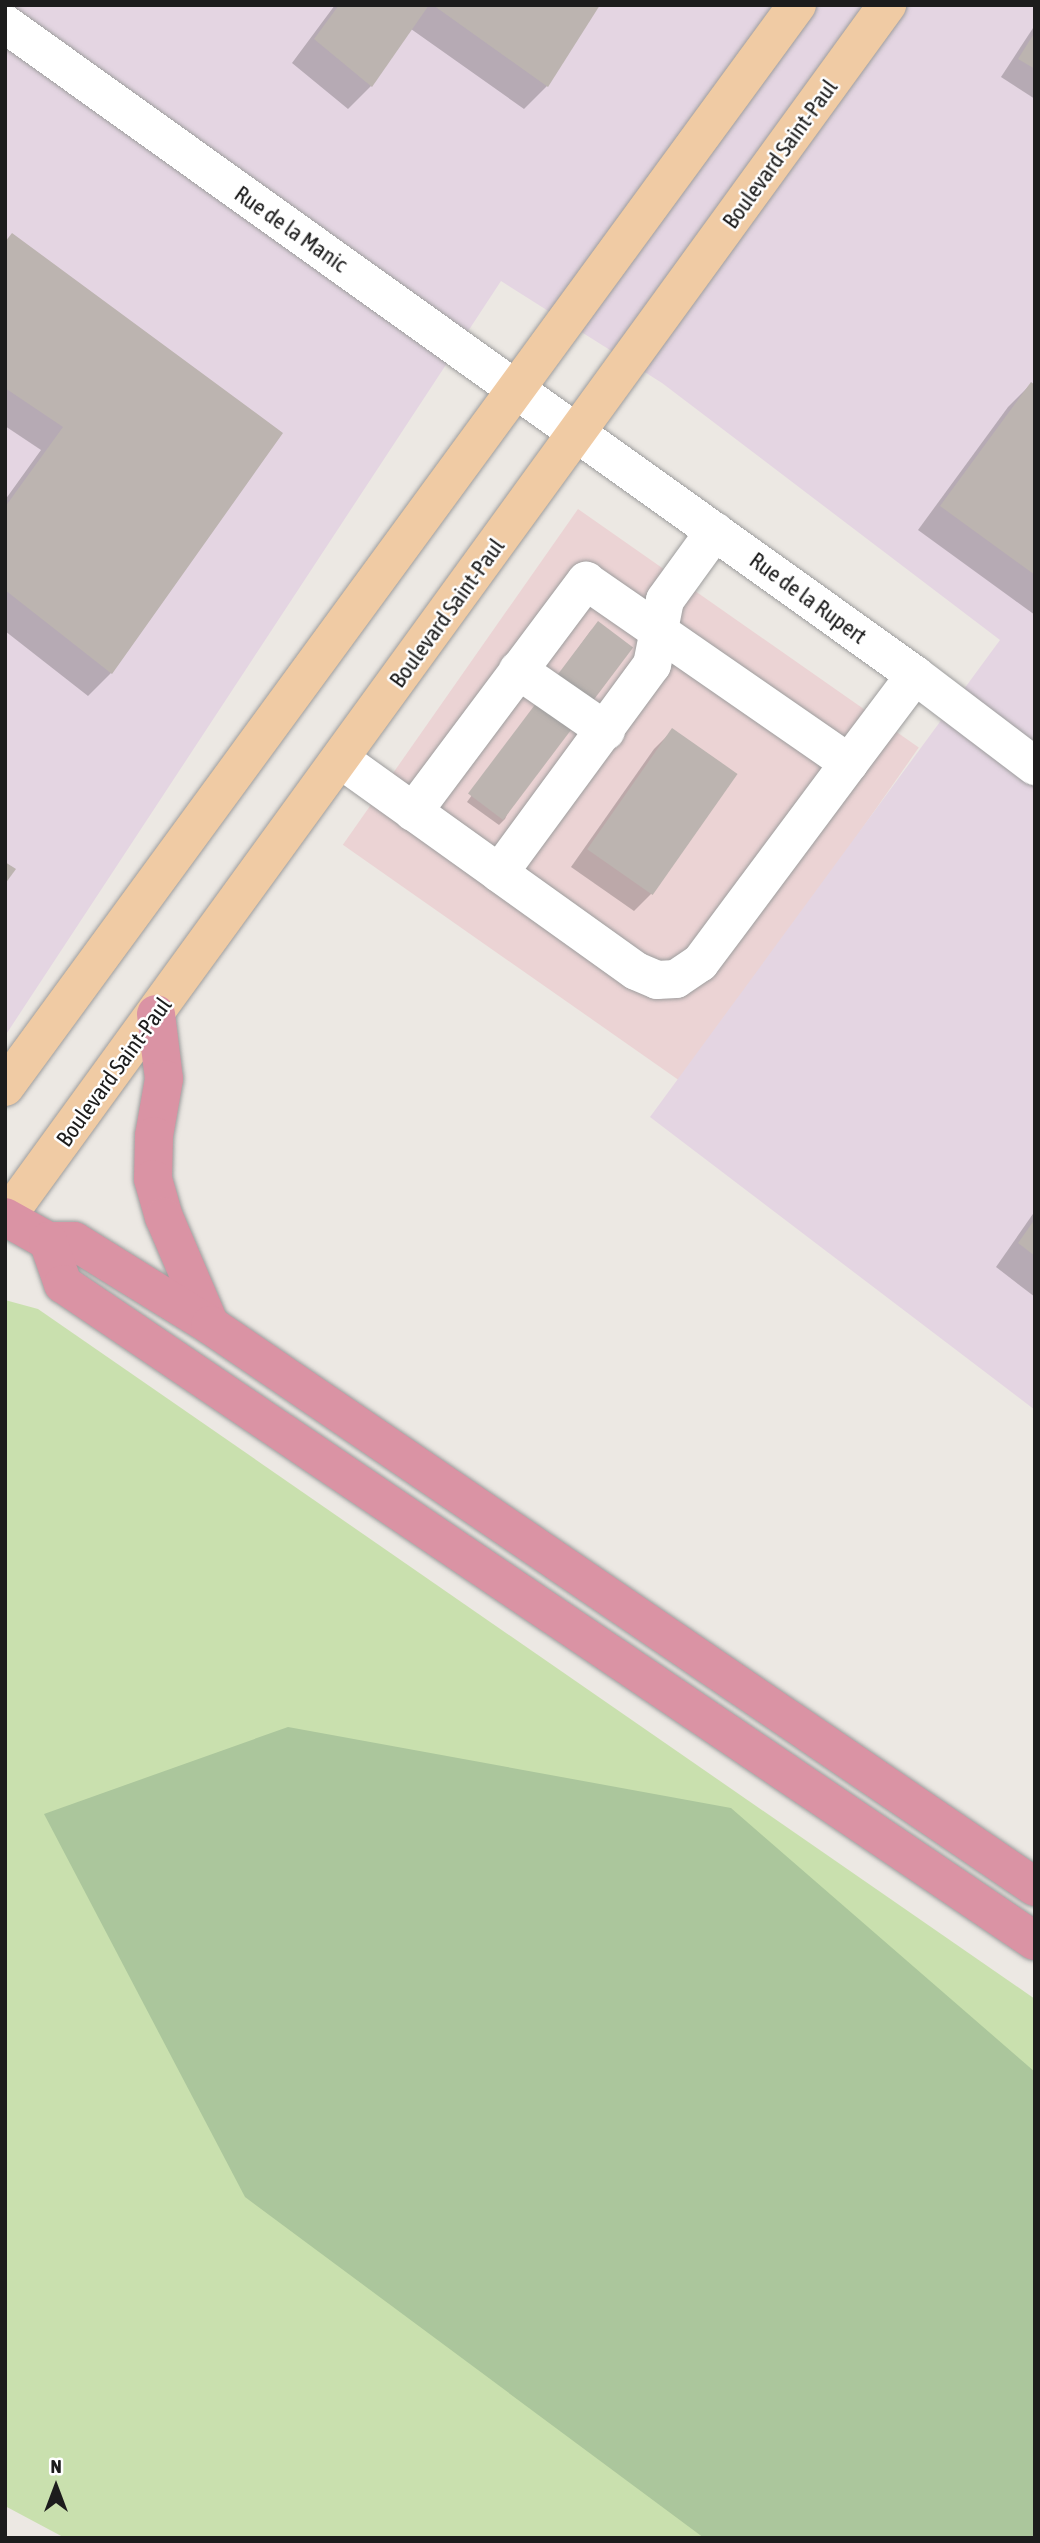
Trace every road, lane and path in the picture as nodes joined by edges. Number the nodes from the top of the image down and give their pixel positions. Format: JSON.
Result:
{"nodes":[{"id":1,"x":797,"y":5,"type":"edge"},
{"id":2,"x":887,"y":5,"type":"edge"},
{"id":3,"x":5,"y":24,"type":"edge"},
{"id":4,"x":514,"y":388,"type":"junction"},
{"id":5,"x":578,"y":433,"type":"junction"},
{"id":6,"x":715,"y":531,"type":"junction"},
{"id":7,"x":658,"y":630,"type":"junction"},
{"id":8,"x":518,"y":670,"type":"junction"},
{"id":9,"x":915,"y":675,"type":"junction"},
{"id":10,"x":606,"y":732,"type":"junction"},
{"id":11,"x":340,"y":760,"type":"junction"},
{"id":12,"x":849,"y":763,"type":"junction"},
{"id":13,"x":1035,"y":766,"type":"edge"},
{"id":14,"x":413,"y":812,"type":"junction"},
{"id":15,"x":499,"y":873,"type":"junction"},
{"id":16,"x":156,"y":1014,"type":"junction"},
{"id":17,"x":5,"y":1087,"type":"edge"},
{"id":18,"x":6,"y":1218,"type":"edge"},
{"id":19,"x":48,"y":1241,"type":"junction"},
{"id":20,"x":210,"y":1325,"type":"junction"},
{"id":21,"x":1035,"y":1887,"type":"edge"},
{"id":22,"x":1035,"y":1941,"type":"edge"}],
"edges":[{"from":1,"to":4,"type":"main road"},
{"from":2,"to":5,"type":"main road","name":"Boulevard Saint-Paul"},
{"from":3,"to":4,"type":"street","name":"Rue de la Manic"},
{"from":4,"to":5,"type":"street","name":"Rue de la Manic"},
{"from":4,"to":17,"type":"main road"},
{"from":5,"to":6,"type":"street","name":"Rue de la Rupert"},
{"from":5,"to":11,"type":"main road","name":"Boulevard Saint-Paul"},
{"from":6,"to":7,"type":"street"},
{"from":6,"to":9,"type":"street","name":"Rue de la Rupert"},
{"from":7,"to":8,"type":"street"},
{"from":7,"to":10,"type":"street"},
{"from":7,"to":12,"type":"street"},
{"from":8,"to":10,"type":"street"},
{"from":8,"to":14,"type":"street"},
{"from":9,"to":12,"type":"street"},
{"from":9,"to":13,"type":"street","name":"Rue de la Rupert"},
{"from":10,"to":15,"type":"street"},
{"from":11,"to":14,"type":"street"},
{"from":11,"to":16,"type":"main road","name":"Boulevard Saint-Paul"},
{"from":12,"to":15,"type":"street"},
{"from":14,"to":15,"type":"street"},
{"from":16,"to":18,"type":"main road","name":"Boulevard Saint-Paul"},
{"from":16,"to":20,"type":"highway"},
{"from":18,"to":19,"type":"highway"},
{"from":19,"to":20,"type":"highway"},
{"from":19,"to":22,"type":"highway"},
{"from":20,"to":21,"type":"highway"}]}
